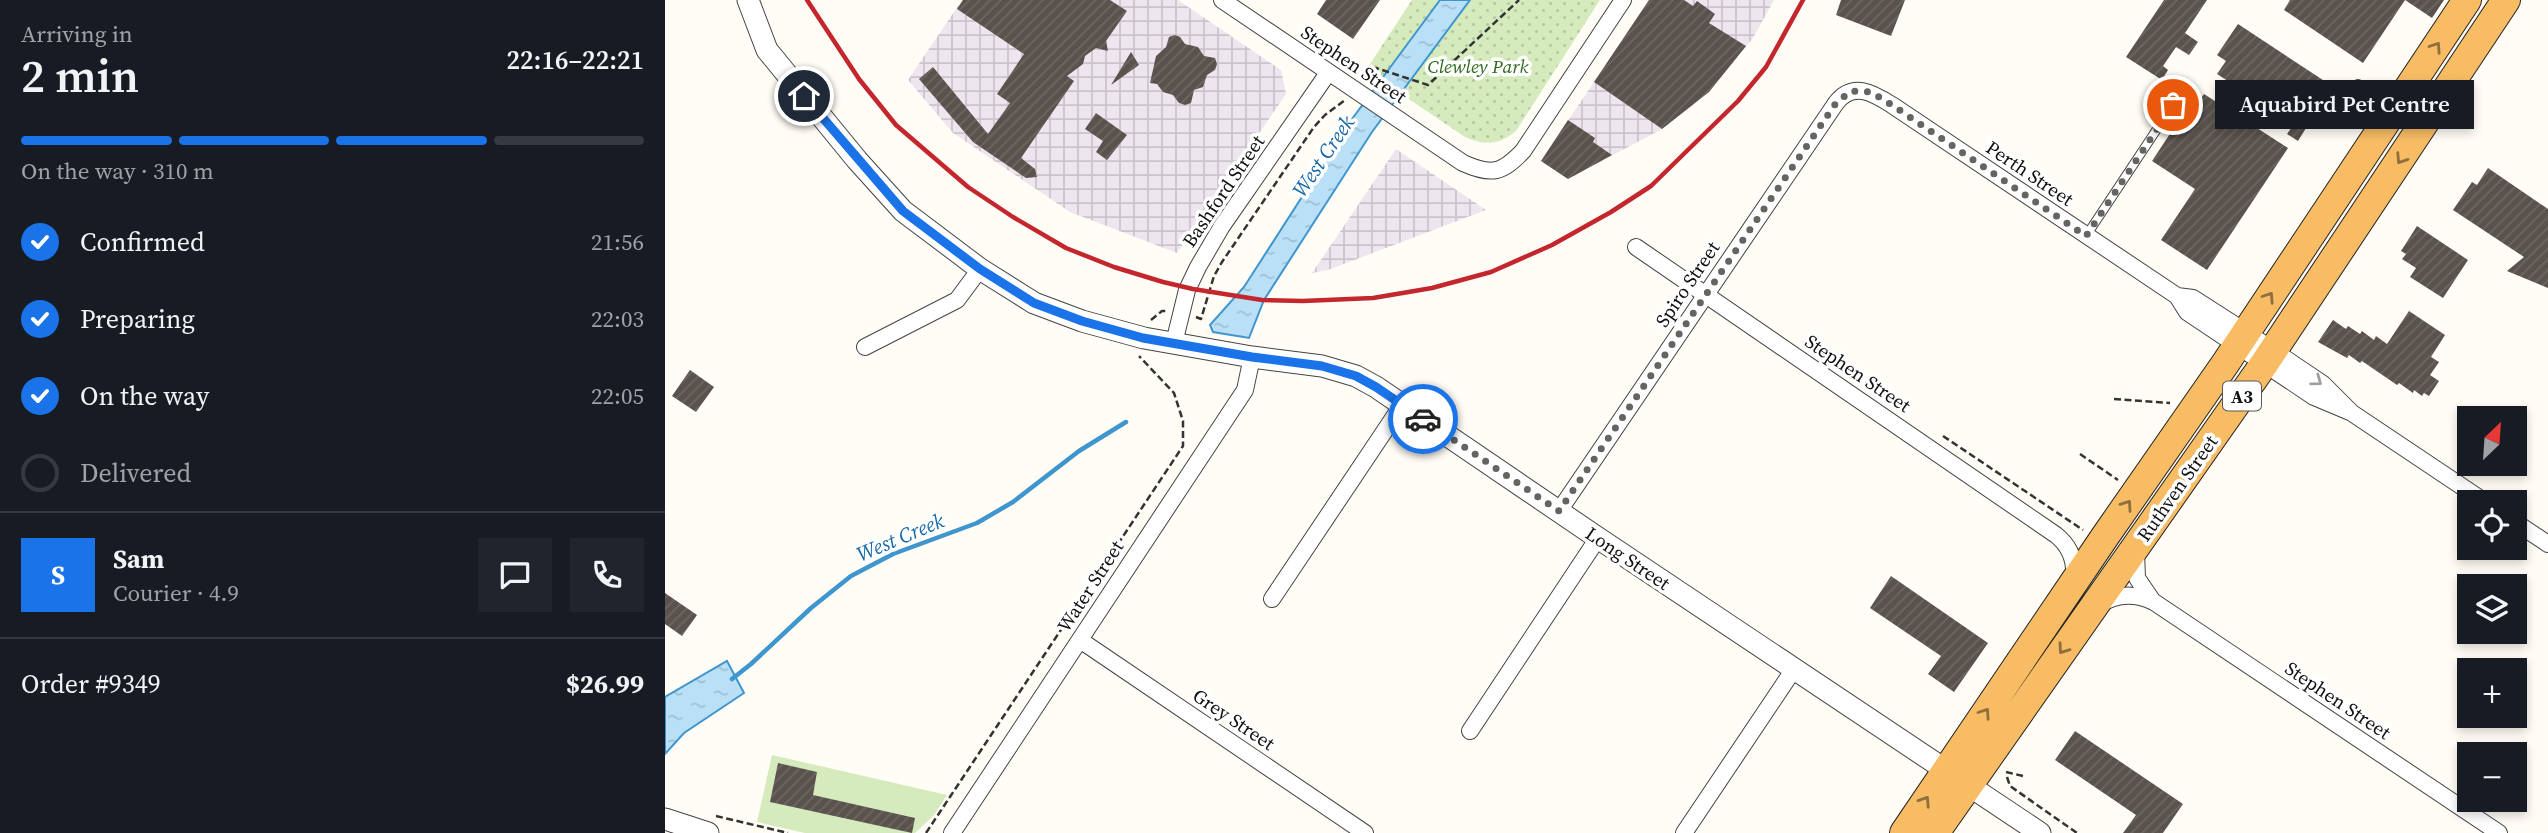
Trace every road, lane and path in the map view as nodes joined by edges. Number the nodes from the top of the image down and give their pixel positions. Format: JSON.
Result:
{"nodes":[{"id":1,"x":748,"y":0,"type":"edge"},
{"id":2,"x":1222,"y":0,"type":"edge"},
{"id":3,"x":1519,"y":0,"type":"edge"},
{"id":4,"x":1623,"y":0,"type":"edge"},
{"id":5,"x":2505,"y":0,"type":"edge"},
{"id":6,"x":2467,"y":2,"type":"edge"},
{"id":7,"x":2483,"y":34,"type":"junction"},
{"id":8,"x":2455,"y":56,"type":"dead end"},
{"id":9,"x":1328,"y":73,"type":"junction"},
{"id":10,"x":1363,"y":77,"type":"dead end"},
{"id":11,"x":1858,"y":90,"type":"joint"},
{"id":12,"x":2416,"y":95,"type":"junction"},
{"id":13,"x":1344,"y":101,"type":"dead end"},
{"id":14,"x":2173,"y":105,"type":"dead end"},
{"id":15,"x":2391,"y":115,"type":"junction"},
{"id":16,"x":2086,"y":236,"type":"junction"},
{"id":17,"x":1636,"y":247,"type":"dead end"},
{"id":18,"x":980,"y":269,"type":"junction"},
{"id":19,"x":1705,"y":295,"type":"junction"},
{"id":20,"x":1170,"y":311,"type":"dead end"},
{"id":21,"x":1201,"y":319,"type":"dead end"},
{"id":22,"x":1147,"y":326,"type":"dead end"},
{"id":23,"x":2241,"y":339,"type":"junction"},
{"id":24,"x":1174,"y":343,"type":"junction"},
{"id":25,"x":865,"y":347,"type":"dead end"},
{"id":26,"x":1139,"y":356,"type":"dead end"},
{"id":27,"x":1252,"y":357,"type":"junction"},
{"id":28,"x":2269,"y":357,"type":"junction"},
{"id":29,"x":2115,"y":399,"type":"dead end"},
{"id":30,"x":2177,"y":404,"type":"dead end"},
{"id":31,"x":1402,"y":405,"type":"junction"},
{"id":32,"x":1943,"y":436,"type":"dead end"},
{"id":33,"x":2080,"y":454,"type":"dead end"},
{"id":34,"x":2124,"y":484,"type":"dead end"},
{"id":35,"x":2467,"y":490,"type":"edge"},
{"id":36,"x":1559,"y":511,"type":"junction"},
{"id":37,"x":2527,"y":530,"type":"edge"},
{"id":38,"x":2094,"y":532,"type":"junction"},
{"id":39,"x":2056,"y":535,"type":"junction"},
{"id":40,"x":1598,"y":538,"type":"junction"},
{"id":41,"x":2139,"y":541,"type":"junction"},
{"id":42,"x":2548,"y":544,"type":"edge"},
{"id":43,"x":2074,"y":583,"type":"junction"},
{"id":44,"x":1272,"y":600,"type":"dead end"},
{"id":45,"x":2154,"y":602,"type":"junction"},
{"id":46,"x":2091,"y":610,"type":"junction"},
{"id":47,"x":1080,"y":640,"type":"junction"},
{"id":48,"x":1794,"y":669,"type":"junction"},
{"id":49,"x":1470,"y":731,"type":"dead end"},
{"id":50,"x":2023,"y":776,"type":"dead end"},
{"id":51,"x":1957,"y":777,"type":"junction"},
{"id":52,"x":665,"y":819,"type":"edge"},
{"id":53,"x":710,"y":824,"type":"edge"},
{"id":54,"x":788,"y":833,"type":"edge"},
{"id":55,"x":926,"y":833,"type":"edge"},
{"id":56,"x":952,"y":833,"type":"edge"},
{"id":57,"x":1365,"y":833,"type":"edge"},
{"id":58,"x":1684,"y":833,"type":"edge"},
{"id":59,"x":1905,"y":833,"type":"edge"},
{"id":60,"x":1935,"y":833,"type":"edge"},
{"id":61,"x":2040,"y":833,"type":"edge"},
{"id":62,"x":2077,"y":833,"type":"edge"},
{"id":63,"x":2499,"y":833,"type":"edge"}],
"edges":[{"from":1,"to":18,"type":"street","name":"Long Street"},
{"from":2,"to":9,"type":"street","name":"Stephen Street"},
{"from":3,"to":10,"type":"path"},
{"from":4,"to":9,"type":"street","name":"Stephen Street"},
{"from":5,"to":7,"type":"highway","name":"Ruthven Street","number":"A3"},
{"from":12,"to":6,"type":"highway","name":"Ruthven Street","number":"A3","one_way":true},
{"from":7,"to":8,"type":"lane"},
{"from":7,"to":28,"type":"highway","name":"Ruthven Street","number":"A3","one_way":true},
{"from":9,"to":24,"type":"street","name":"Bashford Street"},
{"from":11,"to":16,"type":"street","name":"Perth Street"},
{"from":11,"to":19,"type":"street","name":"Spiro Street"},
{"from":12,"to":15,"type":"highway","name":"Ruthven Street","number":"A3"},
{"from":12,"to":15,"type":"lane"},
{"from":13,"to":21,"type":"path"},
{"from":14,"to":16,"type":"lane"},
{"from":23,"to":15,"type":"highway","name":"Ruthven Street","number":"A3","one_way":true},
{"from":16,"to":23,"type":"street","name":"Perth Street"},
{"from":17,"to":19,"type":"street","name":"Stephen Street"},
{"from":18,"to":24,"type":"street","name":"Long Street"},
{"from":18,"to":25,"type":"street"},
{"from":19,"to":36,"type":"street","name":"Spiro Street"},
{"from":19,"to":39,"type":"street","name":"Stephen Street"},
{"from":20,"to":22,"type":"path"},
{"from":23,"to":28,"type":"street","name":"Perth Street"},
{"from":38,"to":23,"type":"highway","name":"Ruthven Street","number":"A3","one_way":true},
{"from":24,"to":27,"type":"street","name":"Long Street"},
{"from":26,"to":55,"type":"path"},
{"from":27,"to":31,"type":"street","name":"Long Street"},
{"from":27,"to":47,"type":"street","name":"Water Street"},
{"from":28,"to":35,"type":"street","name":"Perth Street"},
{"from":28,"to":41,"type":"highway","name":"Ruthven Street","number":"A3"},
{"from":29,"to":30,"type":"path"},
{"from":31,"to":36,"type":"street","name":"Long Street"},
{"from":31,"to":44,"type":"street"},
{"from":32,"to":38,"type":"path"},
{"from":33,"to":34,"type":"path"},
{"from":36,"to":40,"type":"street","name":"Long Street"},
{"from":37,"to":42,"type":"street"},
{"from":38,"to":39,"type":"street","name":"Stephen Street"},
{"from":38,"to":43,"type":"highway","name":"Ruthven Street","number":"A3"},
{"from":39,"to":43,"type":"street","name":"Stephen Street"},
{"from":40,"to":48,"type":"street","name":"Long Street"},
{"from":40,"to":49,"type":"street"},
{"from":41,"to":45,"type":"street","name":"Stephen Street"},
{"from":41,"to":46,"type":"highway","name":"Ruthven Street","number":"A3"},
{"from":51,"to":43,"type":"highway","name":"Ruthven Street","number":"A3","one_way":true},
{"from":45,"to":46,"type":"street","name":"Stephen Street"},
{"from":45,"to":63,"type":"street","name":"Stephen Street"},
{"from":46,"to":51,"type":"highway","name":"Ruthven Street","number":"A3","one_way":true},
{"from":47,"to":56,"type":"street","name":"Water Street"},
{"from":47,"to":57,"type":"street","name":"Grey Street"},
{"from":48,"to":51,"type":"street","name":"Long Street"},
{"from":48,"to":58,"type":"street"},
{"from":50,"to":62,"type":"path"},
{"from":59,"to":51,"type":"highway","name":"Ruthven Street","number":"A3","one_way":true},
{"from":51,"to":60,"type":"highway","name":"Ruthven Street","number":"A3"},
{"from":51,"to":61,"type":"street","name":"Long Street"},
{"from":52,"to":53,"type":"street"},
{"from":53,"to":54,"type":"path"}]}
